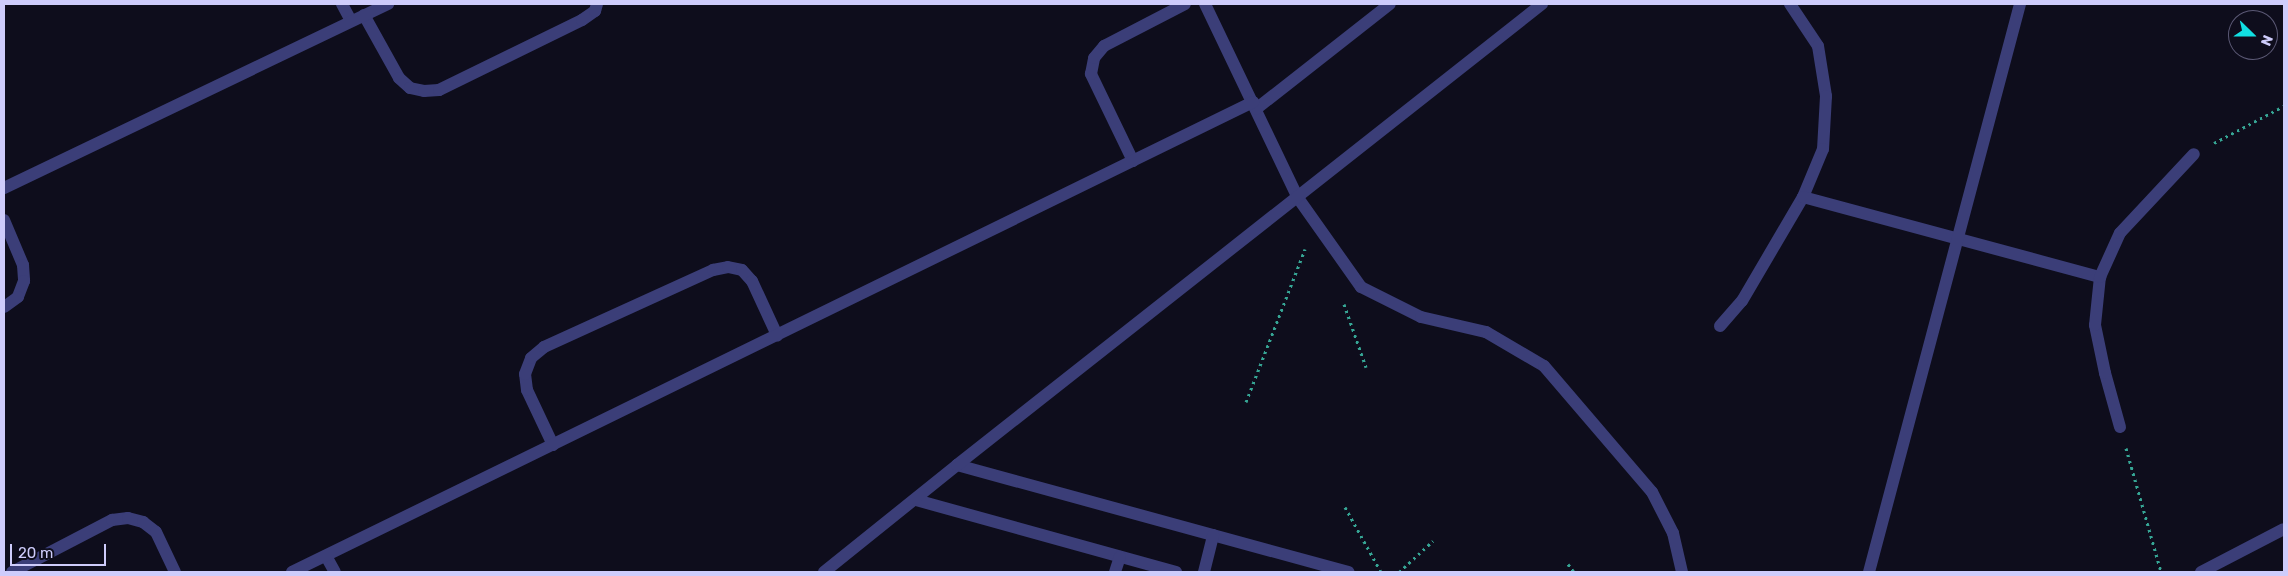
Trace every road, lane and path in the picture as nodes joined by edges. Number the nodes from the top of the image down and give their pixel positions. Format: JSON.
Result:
{"nodes":[{"id":1,"x":342,"y":4,"type":"edge"},
{"id":2,"x":388,"y":4,"type":"edge"},
{"id":3,"x":597,"y":4,"type":"edge"},
{"id":4,"x":1185,"y":4,"type":"edge"},
{"id":5,"x":1205,"y":4,"type":"edge"},
{"id":6,"x":1390,"y":4,"type":"edge"},
{"id":7,"x":1542,"y":4,"type":"edge"},
{"id":8,"x":1790,"y":4,"type":"edge"},
{"id":9,"x":2020,"y":4,"type":"edge"},
{"id":10,"x":364,"y":15,"type":"junction"},
{"id":11,"x":351,"y":21,"type":"junction"},
{"id":12,"x":1254,"y":106,"type":"junction"},
{"id":13,"x":2284,"y":106,"type":"edge"},
{"id":14,"x":2194,"y":154,"type":"joint"},
{"id":15,"x":1133,"y":161,"type":"junction"},
{"id":16,"x":4,"y":188,"type":"edge"},
{"id":17,"x":1298,"y":198,"type":"junction"},
{"id":18,"x":1803,"y":198,"type":"junction"},
{"id":19,"x":4,"y":220,"type":"edge"},
{"id":20,"x":1315,"y":223,"type":"junction"},
{"id":21,"x":1958,"y":239,"type":"junction"},
{"id":22,"x":2100,"y":277,"type":"junction"},
{"id":23,"x":4,"y":307,"type":"edge"},
{"id":24,"x":1720,"y":326,"type":"dead end"},
{"id":25,"x":776,"y":335,"type":"junction"},
{"id":26,"x":1246,"y":402,"type":"dead end"},
{"id":27,"x":2120,"y":427,"type":"joint"},
{"id":28,"x":553,"y":445,"type":"junction"},
{"id":29,"x":957,"y":464,"type":"junction"},
{"id":30,"x":916,"y":500,"type":"junction"},
{"id":31,"x":1345,"y":508,"type":"dead end"},
{"id":32,"x":2284,"y":529,"type":"edge"},
{"id":33,"x":1213,"y":535,"type":"junction"},
{"id":34,"x":1434,"y":541,"type":"dead end"},
{"id":35,"x":326,"y":556,"type":"junction"},
{"id":36,"x":1120,"y":557,"type":"junction"},
{"id":37,"x":1568,"y":564,"type":"dead end"},
{"id":38,"x":12,"y":572,"type":"edge"},
{"id":39,"x":175,"y":572,"type":"edge"},
{"id":40,"x":292,"y":572,"type":"edge"},
{"id":41,"x":335,"y":572,"type":"edge"},
{"id":42,"x":824,"y":572,"type":"edge"},
{"id":43,"x":1115,"y":572,"type":"edge"},
{"id":44,"x":1176,"y":572,"type":"edge"},
{"id":45,"x":1204,"y":572,"type":"edge"},
{"id":46,"x":1349,"y":572,"type":"edge"},
{"id":47,"x":1381,"y":572,"type":"edge"},
{"id":48,"x":1399,"y":572,"type":"edge"},
{"id":49,"x":1574,"y":572,"type":"edge"},
{"id":50,"x":1682,"y":572,"type":"edge"},
{"id":51,"x":1869,"y":572,"type":"edge"},
{"id":52,"x":2161,"y":572,"type":"edge"},
{"id":53,"x":2201,"y":572,"type":"edge"}],
"edges":[{"from":1,"to":11,"type":"street"},
{"from":2,"to":10,"type":"street"},
{"from":3,"to":10,"type":"street"},
{"from":4,"to":15,"type":"street"},
{"from":5,"to":12,"type":"street"},
{"from":6,"to":12,"type":"street"},
{"from":7,"to":17,"type":"street"},
{"from":8,"to":18,"type":"street"},
{"from":9,"to":21,"type":"street"},
{"from":10,"to":11,"type":"street"},
{"from":11,"to":16,"type":"street"},
{"from":12,"to":15,"type":"street"},
{"from":12,"to":17,"type":"street"},
{"from":13,"to":14,"type":"path"},
{"from":14,"to":22,"type":"street"},
{"from":15,"to":25,"type":"street"},
{"from":17,"to":20,"type":"street"},
{"from":17,"to":29,"type":"street"},
{"from":18,"to":21,"type":"street"},
{"from":18,"to":24,"type":"street"},
{"from":19,"to":23,"type":"street"},
{"from":20,"to":26,"type":"path"},
{"from":20,"to":50,"type":"street"},
{"from":21,"to":22,"type":"street"},
{"from":21,"to":51,"type":"street"},
{"from":22,"to":27,"type":"street"},
{"from":25,"to":28,"type":"street"},
{"from":25,"to":28,"type":"street"},
{"from":27,"to":52,"type":"path"},
{"from":28,"to":35,"type":"street"},
{"from":29,"to":30,"type":"street"},
{"from":29,"to":33,"type":"street"},
{"from":30,"to":36,"type":"street"},
{"from":30,"to":42,"type":"street"},
{"from":31,"to":47,"type":"path"},
{"from":32,"to":53,"type":"street"},
{"from":33,"to":45,"type":"street"},
{"from":33,"to":46,"type":"street"},
{"from":34,"to":48,"type":"path"},
{"from":35,"to":40,"type":"street"},
{"from":35,"to":41,"type":"street"},
{"from":36,"to":43,"type":"street"},
{"from":36,"to":44,"type":"street"},
{"from":37,"to":49,"type":"path"},
{"from":38,"to":39,"type":"street"}]}
